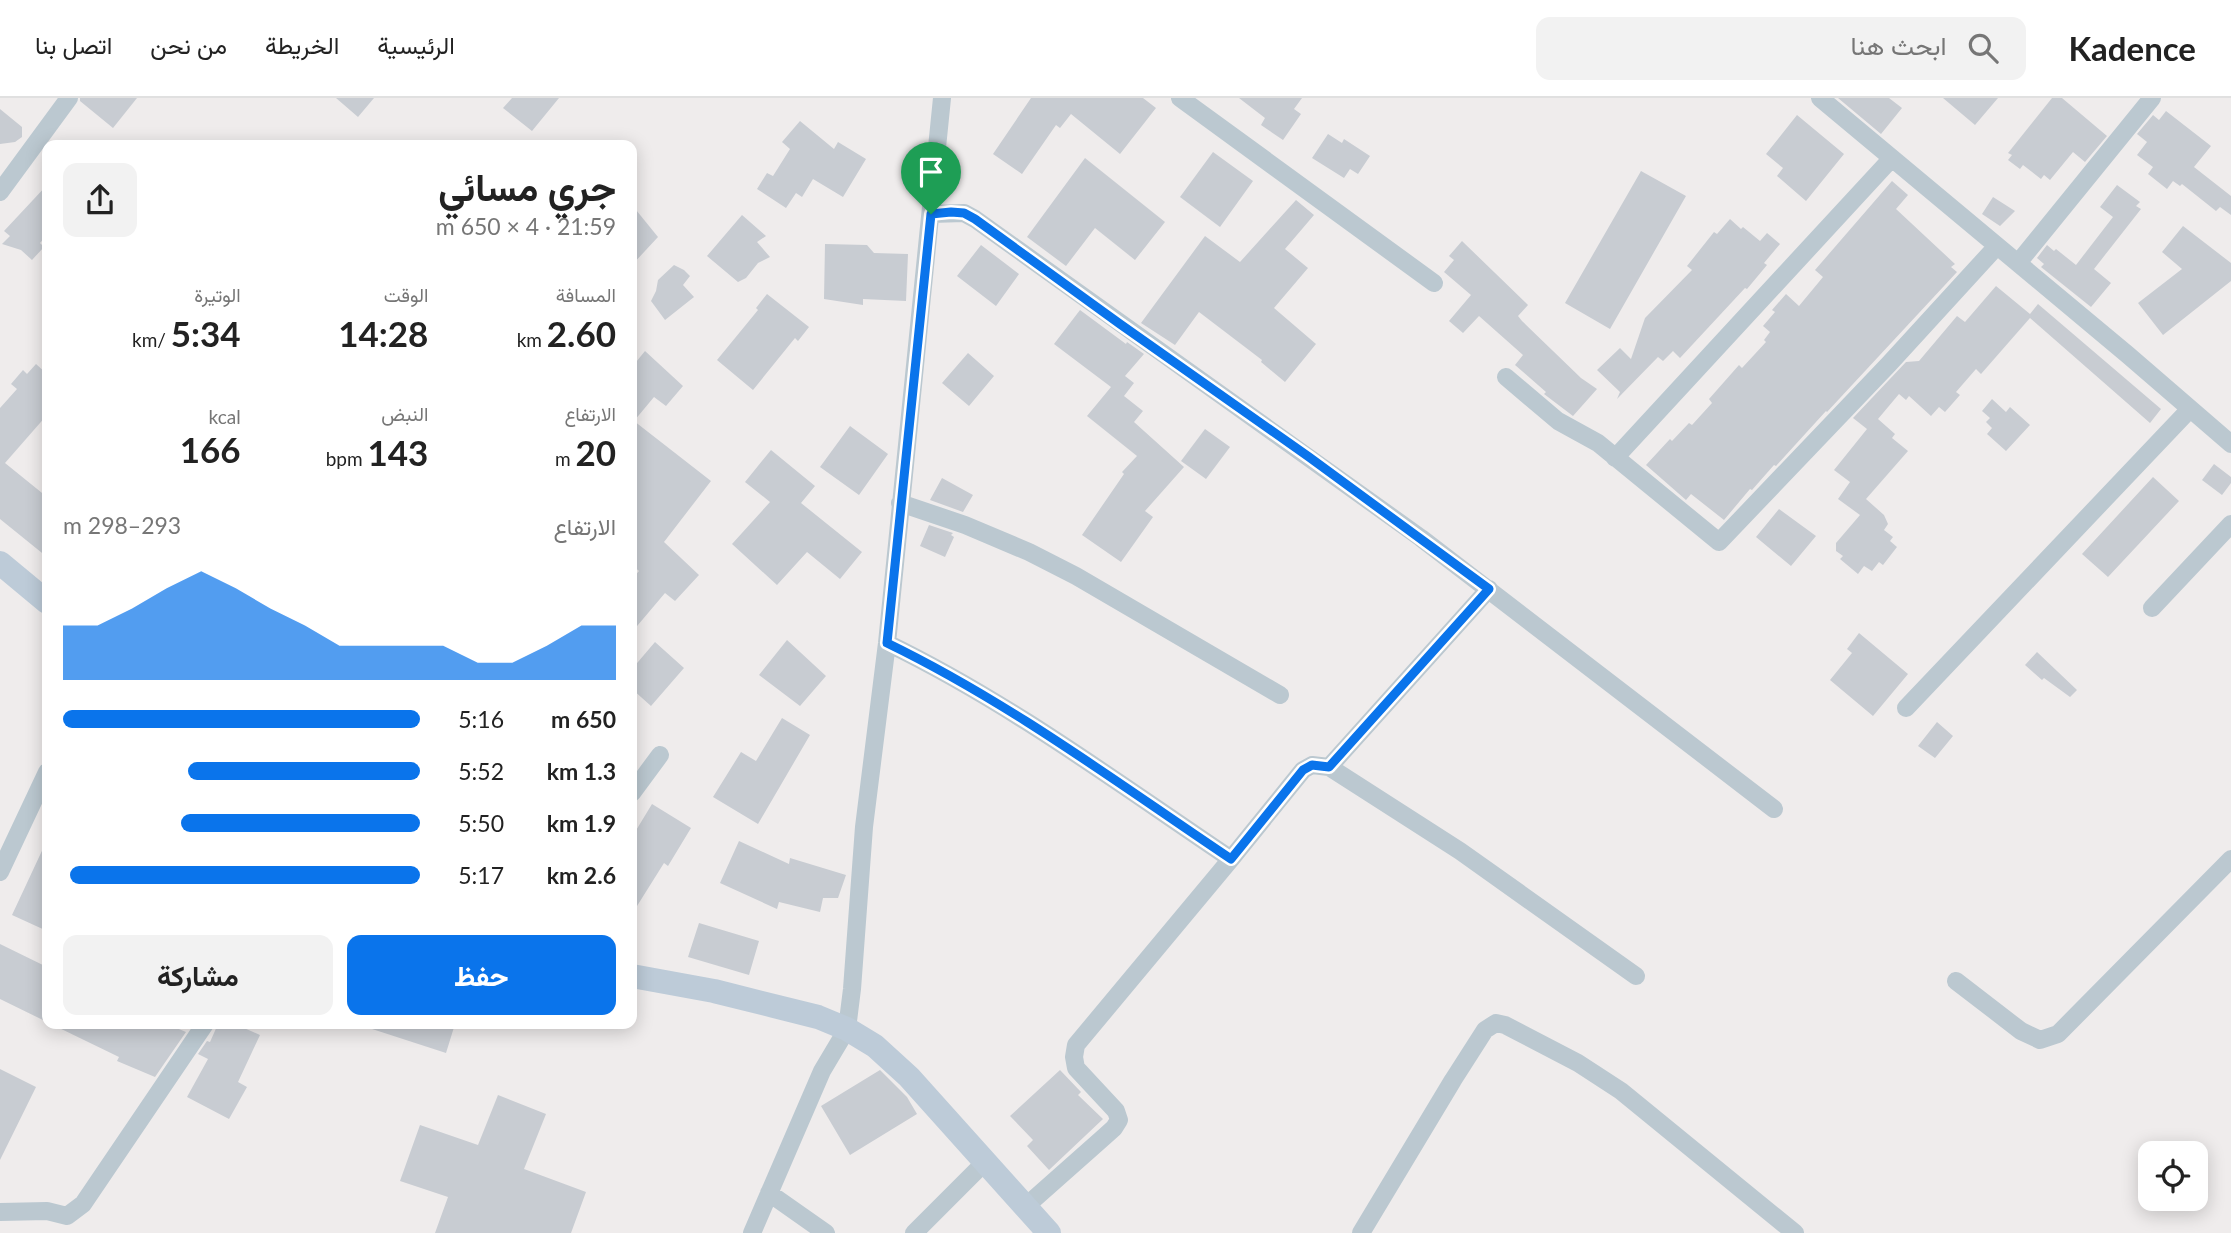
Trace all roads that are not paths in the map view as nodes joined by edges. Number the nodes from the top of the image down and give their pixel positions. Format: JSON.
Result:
{"nodes":[{"id":1,"x":69,"y":98,"type":"edge"},
{"id":2,"x":942,"y":98,"type":"edge"},
{"id":3,"x":1180,"y":98,"type":"edge"},
{"id":4,"x":1820,"y":98,"type":"edge"},
{"id":5,"x":2152,"y":98,"type":"edge"},
{"id":6,"x":1892,"y":158,"type":"junction"},
{"id":7,"x":0,"y":192,"type":"edge"},
{"id":8,"x":931,"y":214,"type":"junction"},
{"id":9,"x":1997,"y":246,"type":"junction"},
{"id":10,"x":2018,"y":263,"type":"junction"},
{"id":11,"x":1434,"y":283,"type":"dead end"},
{"id":12,"x":1506,"y":377,"type":"dead end"},
{"id":13,"x":2190,"y":409,"type":"junction"},
{"id":14,"x":2231,"y":444,"type":"edge"},
{"id":15,"x":1615,"y":458,"type":"junction"},
{"id":16,"x":900,"y":503,"type":"junction"},
{"id":17,"x":2231,"y":524,"type":"edge"},
{"id":18,"x":0,"y":563,"type":"edge"},
{"id":19,"x":1489,"y":589,"type":"junction"},
{"id":20,"x":42,"y":598,"type":"edge"},
{"id":21,"x":2152,"y":608,"type":"dead end"},
{"id":22,"x":887,"y":643,"type":"junction"},
{"id":23,"x":1280,"y":695,"type":"dead end"},
{"id":24,"x":1906,"y":708,"type":"dead end"},
{"id":25,"x":660,"y":755,"type":"dead end"},
{"id":26,"x":1329,"y":767,"type":"junction"},
{"id":27,"x":42,"y":783,"type":"edge"},
{"id":28,"x":637,"y":786,"type":"edge"},
{"id":29,"x":1774,"y":809,"type":"dead end"},
{"id":30,"x":1231,"y":859,"type":"junction"},
{"id":31,"x":2231,"y":859,"type":"edge"},
{"id":32,"x":0,"y":872,"type":"edge"},
{"id":33,"x":1636,"y":976,"type":"dead end"},
{"id":34,"x":637,"y":977,"type":"edge"},
{"id":35,"x":1956,"y":981,"type":"dead end"},
{"id":36,"x":202,"y":1029,"type":"edge"},
{"id":37,"x":847,"y":1029,"type":"junction"},
{"id":38,"x":985,"y":1162,"type":"junction"},
{"id":39,"x":769,"y":1193,"type":"junction"},
{"id":40,"x":1025,"y":1207,"type":"junction"},
{"id":41,"x":0,"y":1212,"type":"edge"},
{"id":42,"x":752,"y":1233,"type":"edge"},
{"id":43,"x":826,"y":1233,"type":"edge"},
{"id":44,"x":915,"y":1233,"type":"edge"},
{"id":45,"x":1049,"y":1233,"type":"edge"},
{"id":46,"x":1361,"y":1233,"type":"edge"},
{"id":47,"x":1796,"y":1233,"type":"edge"}],
"edges":[{"from":1,"to":7,"type":"street"},
{"from":2,"to":8,"type":"street"},
{"from":3,"to":11,"type":"street"},
{"from":4,"to":6,"type":"street"},
{"from":5,"to":10,"type":"street"},
{"from":6,"to":9,"type":"street"},
{"from":6,"to":15,"type":"street"},
{"from":8,"to":16,"type":"street"},
{"from":8,"to":19,"type":"street"},
{"from":9,"to":10,"type":"street"},
{"from":9,"to":15,"type":"street"},
{"from":10,"to":13,"type":"street"},
{"from":12,"to":15,"type":"street"},
{"from":13,"to":14,"type":"street"},
{"from":13,"to":24,"type":"street"},
{"from":16,"to":22,"type":"street"},
{"from":16,"to":23,"type":"street"},
{"from":17,"to":21,"type":"street"},
{"from":18,"to":20,"type":"main road"},
{"from":19,"to":26,"type":"street"},
{"from":19,"to":29,"type":"street"},
{"from":22,"to":30,"type":"street"},
{"from":22,"to":37,"type":"street"},
{"from":25,"to":28,"type":"street"},
{"from":26,"to":30,"type":"street"},
{"from":26,"to":33,"type":"street"},
{"from":27,"to":32,"type":"street"},
{"from":30,"to":40,"type":"street"},
{"from":31,"to":35,"type":"street"},
{"from":34,"to":37,"type":"main road"},
{"from":36,"to":41,"type":"street"},
{"from":37,"to":38,"type":"main road"},
{"from":37,"to":39,"type":"street"},
{"from":38,"to":40,"type":"main road"},
{"from":38,"to":44,"type":"street"},
{"from":39,"to":42,"type":"street"},
{"from":39,"to":43,"type":"street"},
{"from":40,"to":45,"type":"main road"},
{"from":46,"to":47,"type":"street"}]}
